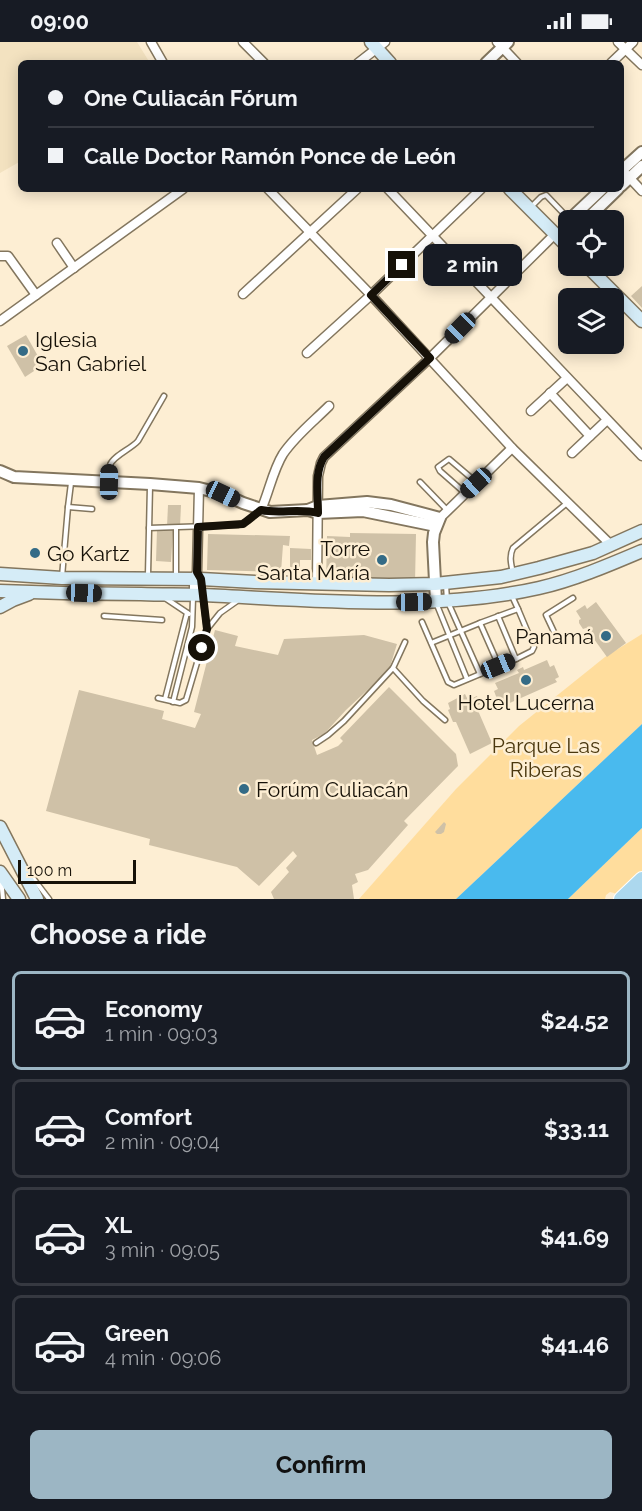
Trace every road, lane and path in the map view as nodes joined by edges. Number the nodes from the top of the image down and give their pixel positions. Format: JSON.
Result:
{"nodes":[{"id":1,"x":151,"y":42,"type":"edge"},
{"id":2,"x":243,"y":42,"type":"edge"},
{"id":3,"x":618,"y":42,"type":"edge"},
{"id":4,"x":633,"y":42,"type":"edge"},
{"id":5,"x":378,"y":44,"type":"edge"},
{"id":6,"x":502,"y":44,"type":"edge"},
{"id":7,"x":625,"y":49,"type":"junction"},
{"id":8,"x":161,"y":60,"type":"edge"},
{"id":9,"x":261,"y":60,"type":"edge"},
{"id":10,"x":361,"y":60,"type":"edge"},
{"id":11,"x":388,"y":60,"type":"edge"},
{"id":12,"x":489,"y":60,"type":"edge"},
{"id":13,"x":515,"y":60,"type":"edge"},
{"id":14,"x":614,"y":60,"type":"edge"},
{"id":15,"x":642,"y":65,"type":"edge"},
{"id":16,"x":642,"y":152,"type":"edge"},
{"id":17,"x":642,"y":166,"type":"edge"},
{"id":18,"x":624,"y":171,"type":"edge"},
{"id":19,"x":624,"y":172,"type":"edge"},
{"id":20,"x":624,"y":173,"type":"edge"},
{"id":21,"x":642,"y":191,"type":"edge"},
{"id":22,"x":179,"y":192,"type":"edge"},
{"id":23,"x":271,"y":192,"type":"edge"},
{"id":24,"x":354,"y":192,"type":"edge"},
{"id":25,"x":391,"y":192,"type":"edge"},
{"id":26,"x":478,"y":192,"type":"edge"},
{"id":27,"x":513,"y":192,"type":"edge"},
{"id":28,"x":600,"y":192,"type":"edge"},
{"id":29,"x":616,"y":192,"type":"edge"},
{"id":30,"x":529,"y":208,"type":"junction"},
{"id":31,"x":559,"y":210,"type":"edge"},
{"id":32,"x":581,"y":210,"type":"edge"},
{"id":33,"x":597,"y":210,"type":"edge"},
{"id":34,"x":309,"y":232,"type":"junction"},
{"id":35,"x":558,"y":235,"type":"edge"},
{"id":36,"x":432,"y":236,"type":"junction"},
{"id":37,"x":57,"y":243,"type":"dead end"},
{"id":38,"x":558,"y":245,"type":"edge"},
{"id":39,"x":0,"y":256,"type":"edge"},
{"id":40,"x":74,"y":267,"type":"junction"},
{"id":41,"x":597,"y":276,"type":"edge"},
{"id":42,"x":243,"y":294,"type":"dead end"},
{"id":43,"x":36,"y":295,"type":"junction"},
{"id":44,"x":371,"y":295,"type":"junction"},
{"id":45,"x":490,"y":297,"type":"junction"},
{"id":46,"x":0,"y":321,"type":"edge"},
{"id":47,"x":642,"y":321,"type":"edge"},
{"id":48,"x":307,"y":353,"type":"dead end"},
{"id":49,"x":430,"y":358,"type":"junction"},
{"id":50,"x":567,"y":378,"type":"junction"},
{"id":51,"x":550,"y":393,"type":"junction"},
{"id":52,"x":164,"y":396,"type":"dead end"},
{"id":53,"x":329,"y":406,"type":"dead end"},
{"id":54,"x":531,"y":411,"type":"dead end"},
{"id":55,"x":608,"y":420,"type":"junction"},
{"id":56,"x":590,"y":436,"type":"junction"},
{"id":57,"x":512,"y":448,"type":"junction"},
{"id":58,"x":572,"y":453,"type":"dead end"},
{"id":59,"x":642,"y":456,"type":"edge"},
{"id":60,"x":0,"y":471,"type":"edge"},
{"id":61,"x":72,"y":481,"type":"junction"},
{"id":62,"x":109,"y":482,"type":"junction"},
{"id":63,"x":420,"y":482,"type":"dead end"},
{"id":64,"x":476,"y":483,"type":"junction"},
{"id":65,"x":150,"y":484,"type":"junction"},
{"id":66,"x":198,"y":488,"type":"junction"},
{"id":67,"x":465,"y":493,"type":"junction"},
{"id":68,"x":567,"y":502,"type":"junction"},
{"id":69,"x":68,"y":507,"type":"junction"},
{"id":70,"x":92,"y":509,"type":"dead end"},
{"id":71,"x":261,"y":510,"type":"junction"},
{"id":72,"x":315,"y":510,"type":"junction"},
{"id":73,"x":441,"y":518,"type":"junction"},
{"id":74,"x":198,"y":527,"type":"junction"},
{"id":75,"x":149,"y":528,"type":"junction"},
{"id":76,"x":176,"y":528,"type":"junction"},
{"id":77,"x":642,"y":531,"type":"edge"},
{"id":78,"x":611,"y":545,"type":"junction"},
{"id":79,"x":642,"y":551,"type":"edge"},
{"id":80,"x":0,"y":566,"type":"edge"},
{"id":81,"x":0,"y":574,"type":"edge"},
{"id":82,"x":513,"y":574,"type":"junction"},
{"id":83,"x":22,"y":575,"type":"junction"},
{"id":84,"x":197,"y":577,"type":"junction"},
{"id":85,"x":62,"y":578,"type":"junction"},
{"id":86,"x":148,"y":579,"type":"junction"},
{"id":87,"x":176,"y":579,"type":"junction"},
{"id":88,"x":317,"y":583,"type":"junction"},
{"id":89,"x":441,"y":584,"type":"junction"},
{"id":90,"x":0,"y":591,"type":"edge"},
{"id":91,"x":34,"y":593,"type":"junction"},
{"id":92,"x":512,"y":594,"type":"junction"},
{"id":93,"x":159,"y":595,"type":"junction"},
{"id":94,"x":198,"y":595,"type":"junction"},
{"id":95,"x":243,"y":597,"type":"junction"},
{"id":96,"x":573,"y":598,"type":"dead end"},
{"id":97,"x":442,"y":601,"type":"junction"},
{"id":98,"x":0,"y":607,"type":"edge"},
{"id":99,"x":518,"y":609,"type":"junction"},
{"id":100,"x":188,"y":613,"type":"junction"},
{"id":101,"x":104,"y":616,"type":"dead end"},
{"id":102,"x":498,"y":616,"type":"junction"},
{"id":103,"x":193,"y":618,"type":"junction"},
{"id":104,"x":162,"y":620,"type":"dead end"},
{"id":105,"x":422,"y":622,"type":"dead end"},
{"id":106,"x":480,"y":623,"type":"junction"},
{"id":107,"x":207,"y":629,"type":"junction"},
{"id":108,"x":460,"y":631,"type":"junction"},
{"id":109,"x":554,"y":632,"type":"dead end"},
{"id":110,"x":449,"y":635,"type":"junction"},
{"id":111,"x":405,"y":642,"type":"dead end"},
{"id":112,"x":431,"y":643,"type":"junction"},
{"id":113,"x":177,"y":655,"type":"junction"},
{"id":114,"x":184,"y":657,"type":"junction"},
{"id":115,"x":516,"y":659,"type":"junction"},
{"id":116,"x":498,"y":666,"type":"junction"},
{"id":117,"x":393,"y":668,"type":"junction"},
{"id":118,"x":480,"y":674,"type":"junction"},
{"id":119,"x":467,"y":679,"type":"junction"},
{"id":120,"x":158,"y":698,"type":"dead end"},
{"id":121,"x":165,"y":700,"type":"junction"},
{"id":122,"x":172,"y":702,"type":"junction"},
{"id":123,"x":445,"y":720,"type":"dead end"},
{"id":124,"x":316,"y":743,"type":"dead end"},
{"id":125,"x":0,"y":826,"type":"edge"},
{"id":126,"x":17,"y":861,"type":"junction"},
{"id":127,"x":0,"y":874,"type":"edge"},
{"id":128,"x":642,"y":879,"type":"edge"},
{"id":129,"x":642,"y":894,"type":"edge"},
{"id":130,"x":3,"y":899,"type":"edge"},
{"id":131,"x":19,"y":899,"type":"edge"},
{"id":132,"x":37,"y":899,"type":"edge"},
{"id":133,"x":49,"y":899,"type":"edge"},
{"id":134,"x":621,"y":899,"type":"edge"},
{"id":135,"x":637,"y":899,"type":"edge"}],
"edges":[{"from":1,"to":8,"type":"street"},
{"from":2,"to":9,"type":"street"},
{"from":3,"to":7,"type":"street"},
{"from":4,"to":7,"type":"street"},
{"from":5,"to":10,"type":"street"},
{"from":5,"to":11,"type":"main road"},
{"from":6,"to":12,"type":"street"},
{"from":6,"to":13,"type":"street"},
{"from":7,"to":14,"type":"street"},
{"from":7,"to":15,"type":"street"},
{"from":16,"to":18,"type":"street"},
{"from":17,"to":19,"type":"street"},
{"from":20,"to":21,"type":"street"},
{"from":22,"to":40,"type":"street"},
{"from":23,"to":34,"type":"street"},
{"from":24,"to":34,"type":"street"},
{"from":25,"to":36,"type":"street"},
{"from":26,"to":36,"type":"street"},
{"from":27,"to":30,"type":"main road"},
{"from":28,"to":32,"type":"street"},
{"from":29,"to":33,"type":"street"},
{"from":30,"to":31,"type":"lane"},
{"from":30,"to":35,"type":"main road"},
{"from":34,"to":42,"type":"street"},
{"from":34,"to":44,"type":"street"},
{"from":36,"to":44,"type":"street"},
{"from":36,"to":45,"type":"street"},
{"from":37,"to":40,"type":"street"},
{"from":38,"to":45,"type":"street"},
{"from":39,"to":43,"type":"street"},
{"from":40,"to":43,"type":"street"},
{"from":41,"to":47,"type":"main road"},
{"from":43,"to":46,"type":"street"},
{"from":44,"to":48,"type":"street"},
{"from":44,"to":49,"type":"street"},
{"from":45,"to":49,"type":"street"},
{"from":45,"to":50,"type":"street"},
{"from":49,"to":57,"type":"street"},
{"from":49,"to":72,"type":"street"},
{"from":50,"to":51,"type":"street"},
{"from":50,"to":55,"type":"street"},
{"from":51,"to":54,"type":"street"},
{"from":51,"to":56,"type":"street"},
{"from":52,"to":62,"type":"lane"},
{"from":53,"to":71,"type":"street"},
{"from":55,"to":56,"type":"street"},
{"from":55,"to":59,"type":"street"},
{"from":56,"to":58,"type":"street"},
{"from":57,"to":64,"type":"street"},
{"from":57,"to":68,"type":"street"},
{"from":60,"to":61,"type":"street"},
{"from":61,"to":62,"type":"street"},
{"from":61,"to":69,"type":"lane"},
{"from":62,"to":65,"type":"street"},
{"from":63,"to":73,"type":"lane"},
{"from":64,"to":67,"type":"street"},
{"from":64,"to":67,"type":"lane"},
{"from":65,"to":66,"type":"street"},
{"from":65,"to":75,"type":"lane"},
{"from":66,"to":71,"type":"street"},
{"from":66,"to":74,"type":"street"},
{"from":67,"to":73,"type":"street"},
{"from":68,"to":78,"type":"street"},
{"from":68,"to":82,"type":"lane"},
{"from":69,"to":70,"type":"lane"},
{"from":69,"to":85,"type":"lane"},
{"from":71,"to":72,"type":"street"},
{"from":71,"to":74,"type":"lane"},
{"from":72,"to":73,"type":"street"},
{"from":72,"to":88,"type":"street"},
{"from":73,"to":89,"type":"street"},
{"from":74,"to":76,"type":"lane"},
{"from":74,"to":84,"type":"street"},
{"from":75,"to":76,"type":"lane"},
{"from":75,"to":86,"type":"lane"},
{"from":76,"to":87,"type":"lane"},
{"from":77,"to":78,"type":"main road"},
{"from":78,"to":82,"type":"main road"},
{"from":79,"to":92,"type":"main road"},
{"from":80,"to":83,"type":"main road"},
{"from":81,"to":83,"type":"main road"},
{"from":82,"to":89,"type":"main road"},
{"from":83,"to":85,"type":"main road"},
{"from":84,"to":87,"type":"main road"},
{"from":84,"to":88,"type":"main road"},
{"from":84,"to":94,"type":"street"},
{"from":85,"to":86,"type":"main road"},
{"from":86,"to":87,"type":"main road"},
{"from":88,"to":89,"type":"main road"},
{"from":89,"to":97,"type":"street"},
{"from":90,"to":91,"type":"main road"},
{"from":91,"to":93,"type":"main road"},
{"from":91,"to":98,"type":"main road"},
{"from":92,"to":97,"type":"main road"},
{"from":92,"to":99,"type":"lane"},
{"from":93,"to":94,"type":"main road"},
{"from":93,"to":100,"type":"lane"},
{"from":94,"to":95,"type":"main road"},
{"from":94,"to":103,"type":"lane"},
{"from":94,"to":107,"type":"lane"},
{"from":95,"to":97,"type":"main road"},
{"from":95,"to":107,"type":"lane"},
{"from":96,"to":109,"type":"lane"},
{"from":97,"to":108,"type":"lane"},
{"from":97,"to":110,"type":"lane"},
{"from":99,"to":102,"type":"lane"},
{"from":99,"to":115,"type":"lane"},
{"from":100,"to":103,"type":"lane"},
{"from":100,"to":113,"type":"lane"},
{"from":101,"to":104,"type":"lane"},
{"from":102,"to":106,"type":"lane"},
{"from":102,"to":115,"type":"lane"},
{"from":103,"to":114,"type":"lane"},
{"from":105,"to":112,"type":"lane"},
{"from":106,"to":108,"type":"lane"},
{"from":106,"to":116,"type":"lane"},
{"from":107,"to":122,"type":"lane"},
{"from":108,"to":110,"type":"lane"},
{"from":108,"to":118,"type":"lane"},
{"from":110,"to":112,"type":"lane"},
{"from":110,"to":119,"type":"lane"},
{"from":111,"to":117,"type":"lane"},
{"from":112,"to":119,"type":"lane"},
{"from":113,"to":114,"type":"lane"},
{"from":113,"to":121,"type":"lane"},
{"from":114,"to":122,"type":"lane"},
{"from":115,"to":116,"type":"lane"},
{"from":116,"to":118,"type":"lane"},
{"from":117,"to":123,"type":"lane"},
{"from":117,"to":124,"type":"lane"},
{"from":118,"to":119,"type":"lane"},
{"from":120,"to":121,"type":"lane"},
{"from":121,"to":122,"type":"lane"},
{"from":125,"to":126,"type":"main road"},
{"from":126,"to":132,"type":"main road"},
{"from":126,"to":133,"type":"lane"},
{"from":127,"to":130,"type":"lane"},
{"from":127,"to":131,"type":"main road"},
{"from":128,"to":134,"type":"main road"},
{"from":129,"to":135,"type":"main road"}]}
